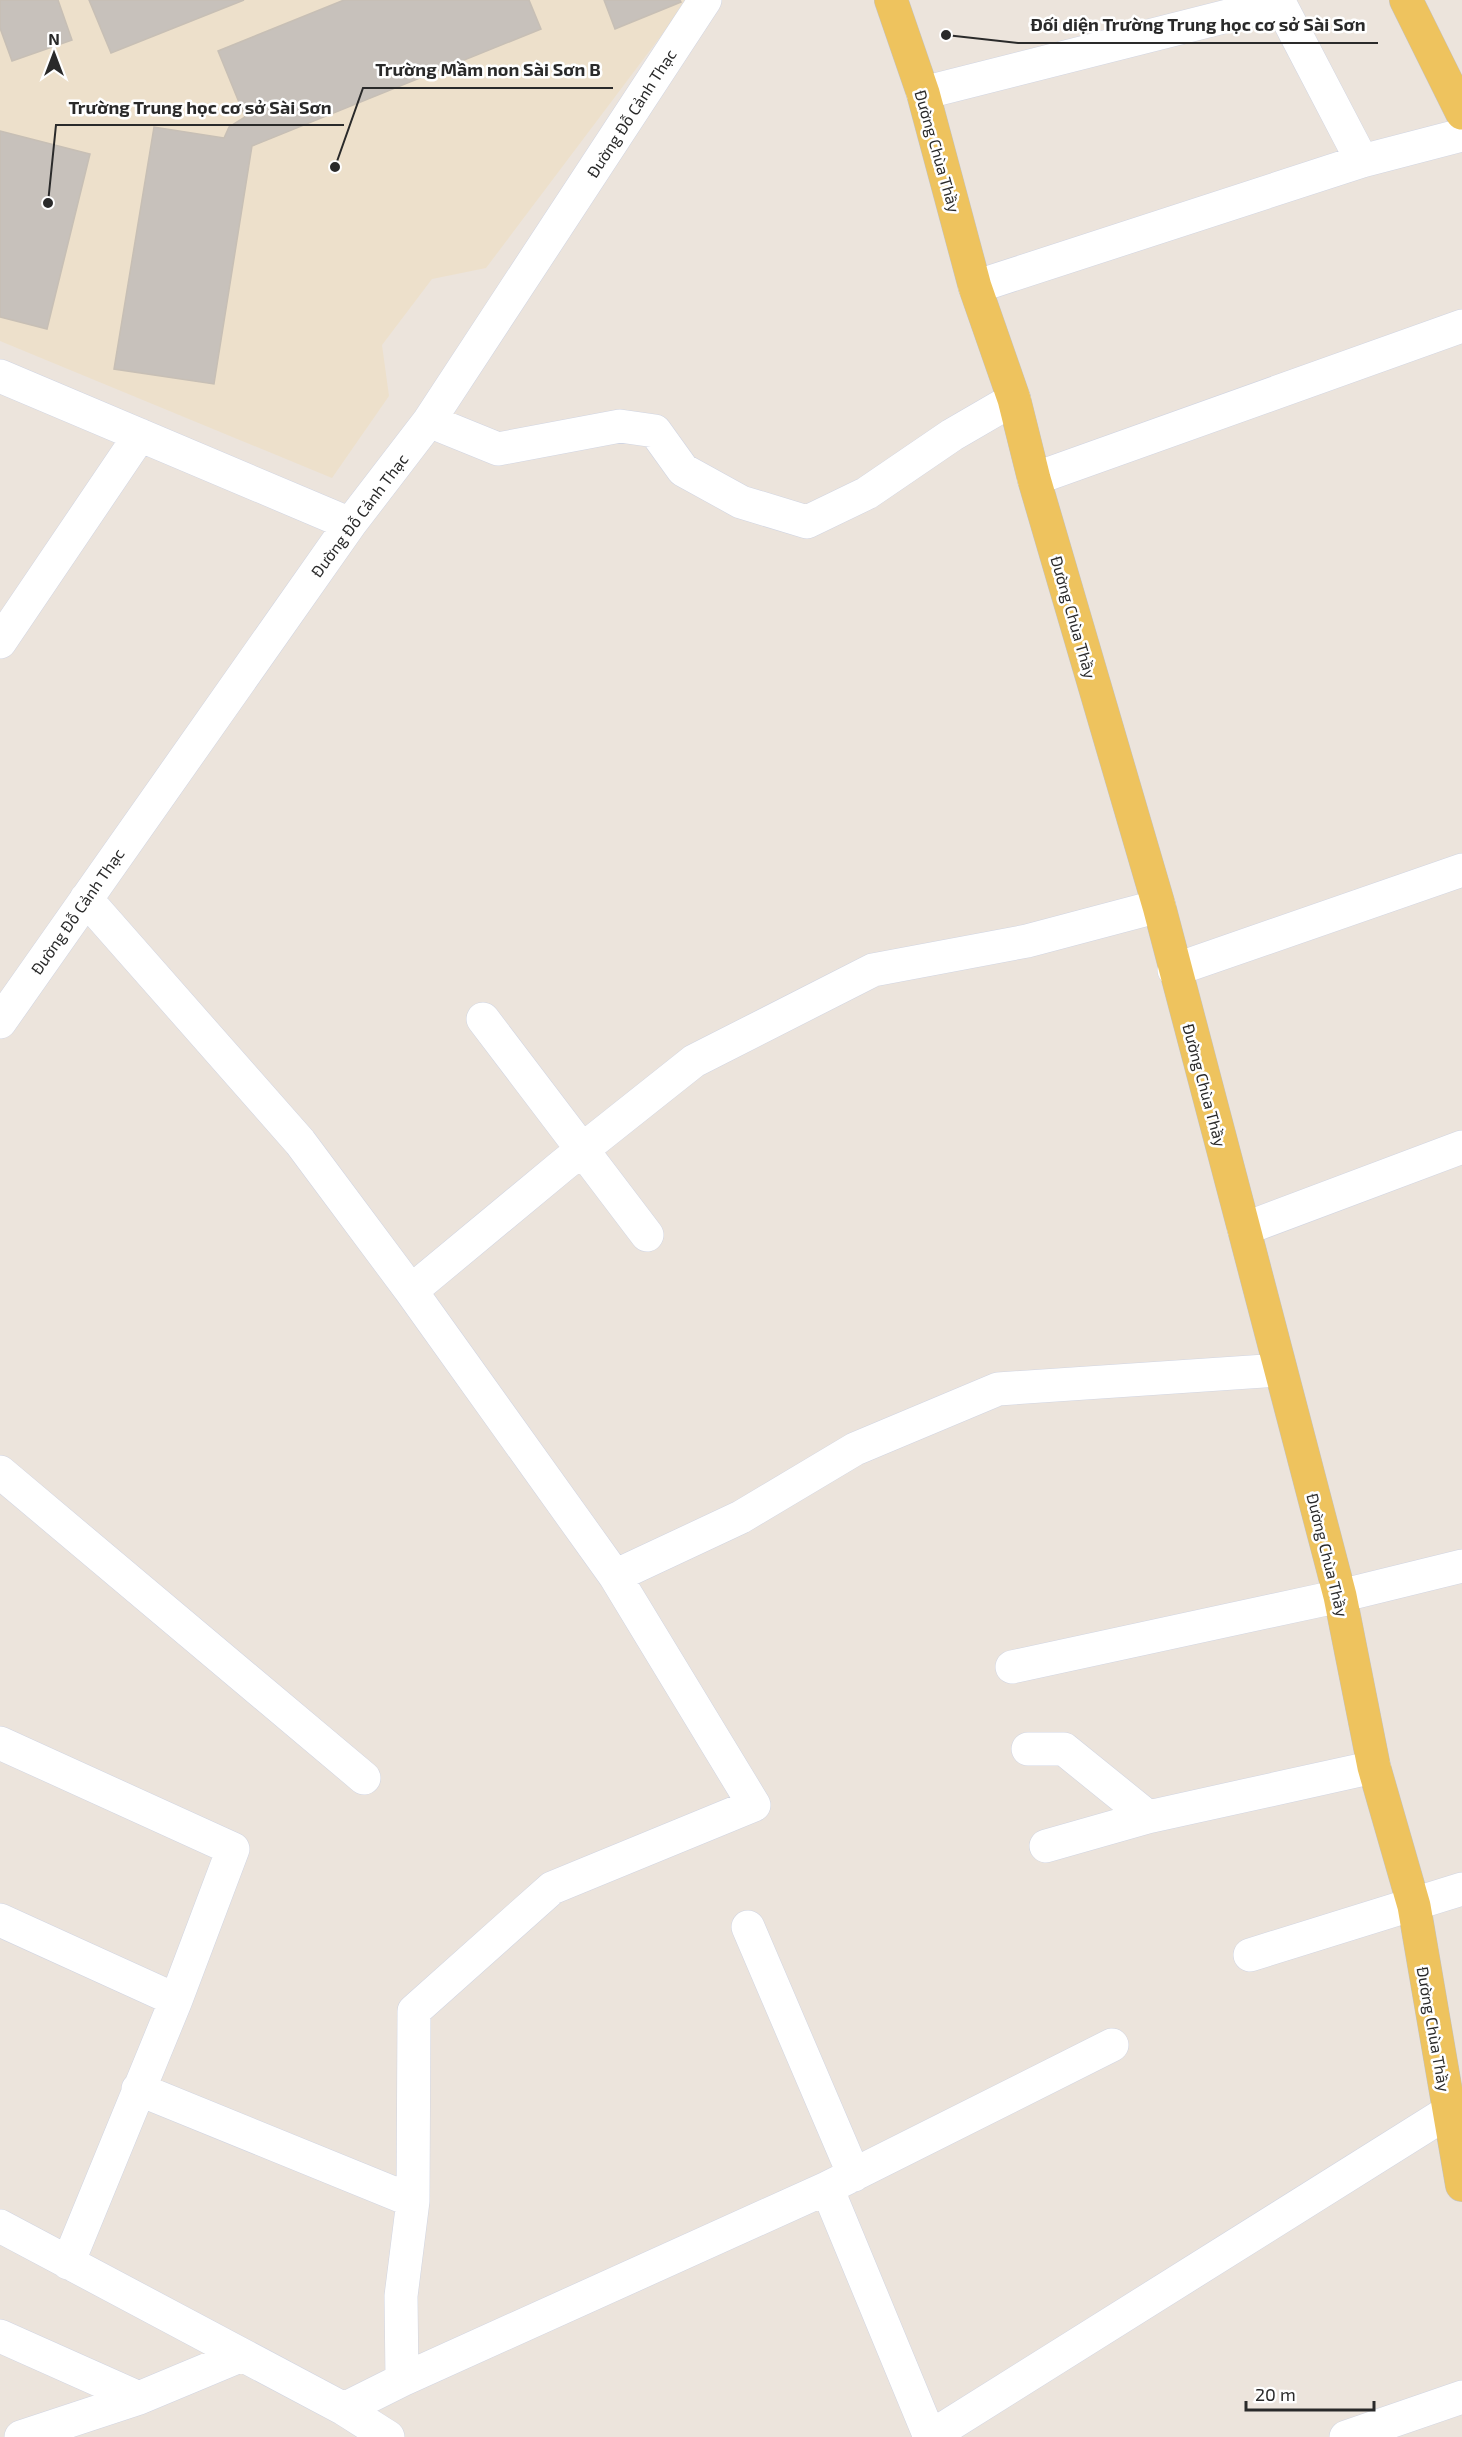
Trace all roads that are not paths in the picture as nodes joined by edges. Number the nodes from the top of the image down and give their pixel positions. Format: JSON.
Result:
{"nodes":[{"id":1,"x":705,"y":0,"type":"edge"},
{"id":2,"x":891,"y":0,"type":"edge"},
{"id":3,"x":1406,"y":0,"type":"edge"},
{"id":4,"x":1278,"y":2,"type":"edge"},
{"id":5,"x":922,"y":93,"type":"junction"},
{"id":6,"x":1462,"y":113,"type":"edge"},
{"id":7,"x":1462,"y":135,"type":"edge"},
{"id":8,"x":1362,"y":161,"type":"junction"},
{"id":9,"x":975,"y":287,"type":"junction"},
{"id":10,"x":1462,"y":326,"type":"edge"},
{"id":11,"x":0,"y":376,"type":"edge"},
{"id":12,"x":1014,"y":399,"type":"junction"},
{"id":13,"x":429,"y":421,"type":"junction"},
{"id":14,"x":140,"y":435,"type":"junction"},
{"id":15,"x":1034,"y":478,"type":"junction"},
{"id":16,"x":350,"y":524,"type":"junction"},
{"id":17,"x":0,"y":642,"type":"edge"},
{"id":18,"x":1462,"y":870,"type":"edge"},
{"id":19,"x":86,"y":899,"type":"junction"},
{"id":20,"x":1159,"y":906,"type":"junction"},
{"id":21,"x":1174,"y":970,"type":"junction"},
{"id":22,"x":483,"y":1019,"type":"dead end"},
{"id":23,"x":0,"y":1022,"type":"edge"},
{"id":24,"x":1462,"y":1147,"type":"edge"},
{"id":25,"x":583,"y":1149,"type":"junction"},
{"id":26,"x":1244,"y":1229,"type":"junction"},
{"id":27,"x":647,"y":1235,"type":"dead end"},
{"id":28,"x":411,"y":1291,"type":"junction"},
{"id":29,"x":1280,"y":1370,"type":"junction"},
{"id":30,"x":0,"y":1472,"type":"edge"},
{"id":31,"x":1462,"y":1566,"type":"edge"},
{"id":32,"x":615,"y":1576,"type":"junction"},
{"id":33,"x":1340,"y":1596,"type":"junction"},
{"id":34,"x":1012,"y":1667,"type":"dead end"},
{"id":35,"x":0,"y":1743,"type":"edge"},
{"id":36,"x":1028,"y":1749,"type":"dead end"},
{"id":37,"x":1374,"y":1767,"type":"junction"},
{"id":38,"x":363,"y":1778,"type":"dead end"},
{"id":39,"x":1148,"y":1817,"type":"junction"},
{"id":40,"x":1046,"y":1846,"type":"dead end"},
{"id":41,"x":1462,"y":1889,"type":"edge"},
{"id":42,"x":1414,"y":1906,"type":"junction"},
{"id":43,"x":0,"y":1920,"type":"edge"},
{"id":44,"x":748,"y":1927,"type":"dead end"},
{"id":45,"x":1250,"y":1955,"type":"dead end"},
{"id":46,"x":176,"y":2000,"type":"junction"},
{"id":47,"x":1112,"y":2045,"type":"dead end"},
{"id":48,"x":138,"y":2089,"type":"junction"},
{"id":49,"x":1448,"y":2112,"type":"junction"},
{"id":50,"x":841,"y":2181,"type":"junction"},
{"id":51,"x":1462,"y":2185,"type":"edge"},
{"id":52,"x":413,"y":2201,"type":"junction"},
{"id":53,"x":0,"y":2226,"type":"edge"},
{"id":54,"x":68,"y":2263,"type":"junction"},
{"id":55,"x":0,"y":2336,"type":"edge"},
{"id":56,"x":242,"y":2355,"type":"junction"},
{"id":57,"x":402,"y":2380,"type":"junction"},
{"id":58,"x":1462,"y":2397,"type":"edge"},
{"id":59,"x":139,"y":2398,"type":"junction"},
{"id":60,"x":344,"y":2409,"type":"junction"},
{"id":61,"x":21,"y":2437,"type":"edge"},
{"id":62,"x":388,"y":2437,"type":"edge"},
{"id":63,"x":930,"y":2437,"type":"edge"},
{"id":64,"x":1346,"y":2437,"type":"edge"}],
"edges":[{"from":1,"to":13,"type":"street","name":"Đường Đỗ Cảnh Thạc"},
{"from":2,"to":5,"type":"main road","name":"Đường Chùa Thầy"},
{"from":3,"to":6,"type":"main road"},
{"from":4,"to":5,"type":"street"},
{"from":4,"to":8,"type":"street"},
{"from":5,"to":9,"type":"main road","name":"Đường Chùa Thầy"},
{"from":7,"to":8,"type":"street"},
{"from":8,"to":9,"type":"street"},
{"from":9,"to":12,"type":"main road","name":"Đường Chùa Thầy"},
{"from":10,"to":15,"type":"street"},
{"from":11,"to":14,"type":"street"},
{"from":12,"to":13,"type":"street"},
{"from":12,"to":15,"type":"main road","name":"Đường Chùa Thầy"},
{"from":13,"to":16,"type":"street","name":"Đường Đỗ Cảnh Thạc"},
{"from":14,"to":16,"type":"street"},
{"from":14,"to":17,"type":"street"},
{"from":15,"to":20,"type":"main road","name":"Đường Chùa Thầy"},
{"from":16,"to":19,"type":"street","name":"Đường Đỗ Cảnh Thạc"},
{"from":18,"to":21,"type":"street"},
{"from":19,"to":23,"type":"street","name":"Đường Đỗ Cảnh Thạc"},
{"from":19,"to":28,"type":"street"},
{"from":20,"to":21,"type":"main road","name":"Đường Chùa Thầy"},
{"from":20,"to":25,"type":"street"},
{"from":21,"to":26,"type":"main road","name":"Đường Chùa Thầy"},
{"from":22,"to":25,"type":"street"},
{"from":24,"to":26,"type":"street"},
{"from":25,"to":27,"type":"street"},
{"from":25,"to":28,"type":"street"},
{"from":26,"to":29,"type":"main road","name":"Đường Chùa Thầy"},
{"from":28,"to":32,"type":"street"},
{"from":29,"to":32,"type":"street"},
{"from":29,"to":33,"type":"main road","name":"Đường Chùa Thầy"},
{"from":30,"to":38,"type":"street"},
{"from":31,"to":33,"type":"street"},
{"from":32,"to":52,"type":"street"},
{"from":33,"to":34,"type":"street"},
{"from":33,"to":37,"type":"main road","name":"Đường Chùa Thầy"},
{"from":35,"to":46,"type":"street"},
{"from":36,"to":39,"type":"street"},
{"from":37,"to":39,"type":"street"},
{"from":37,"to":42,"type":"main road","name":"Đường Chùa Thầy"},
{"from":39,"to":40,"type":"street"},
{"from":41,"to":42,"type":"street"},
{"from":42,"to":45,"type":"street"},
{"from":42,"to":49,"type":"main road","name":"Đường Chùa Thầy"},
{"from":43,"to":46,"type":"street"},
{"from":44,"to":50,"type":"street"},
{"from":46,"to":48,"type":"street"},
{"from":47,"to":50,"type":"street"},
{"from":48,"to":52,"type":"street"},
{"from":48,"to":54,"type":"street"},
{"from":49,"to":51,"type":"main road","name":"Đường Chùa Thầy"},
{"from":49,"to":63,"type":"street"},
{"from":50,"to":57,"type":"street"},
{"from":50,"to":63,"type":"street"},
{"from":52,"to":57,"type":"street"},
{"from":53,"to":54,"type":"street"},
{"from":54,"to":56,"type":"street"},
{"from":55,"to":59,"type":"street"},
{"from":56,"to":59,"type":"street"},
{"from":56,"to":60,"type":"street"},
{"from":57,"to":60,"type":"street"},
{"from":58,"to":64,"type":"street"},
{"from":59,"to":61,"type":"street"},
{"from":60,"to":62,"type":"street"}]}
